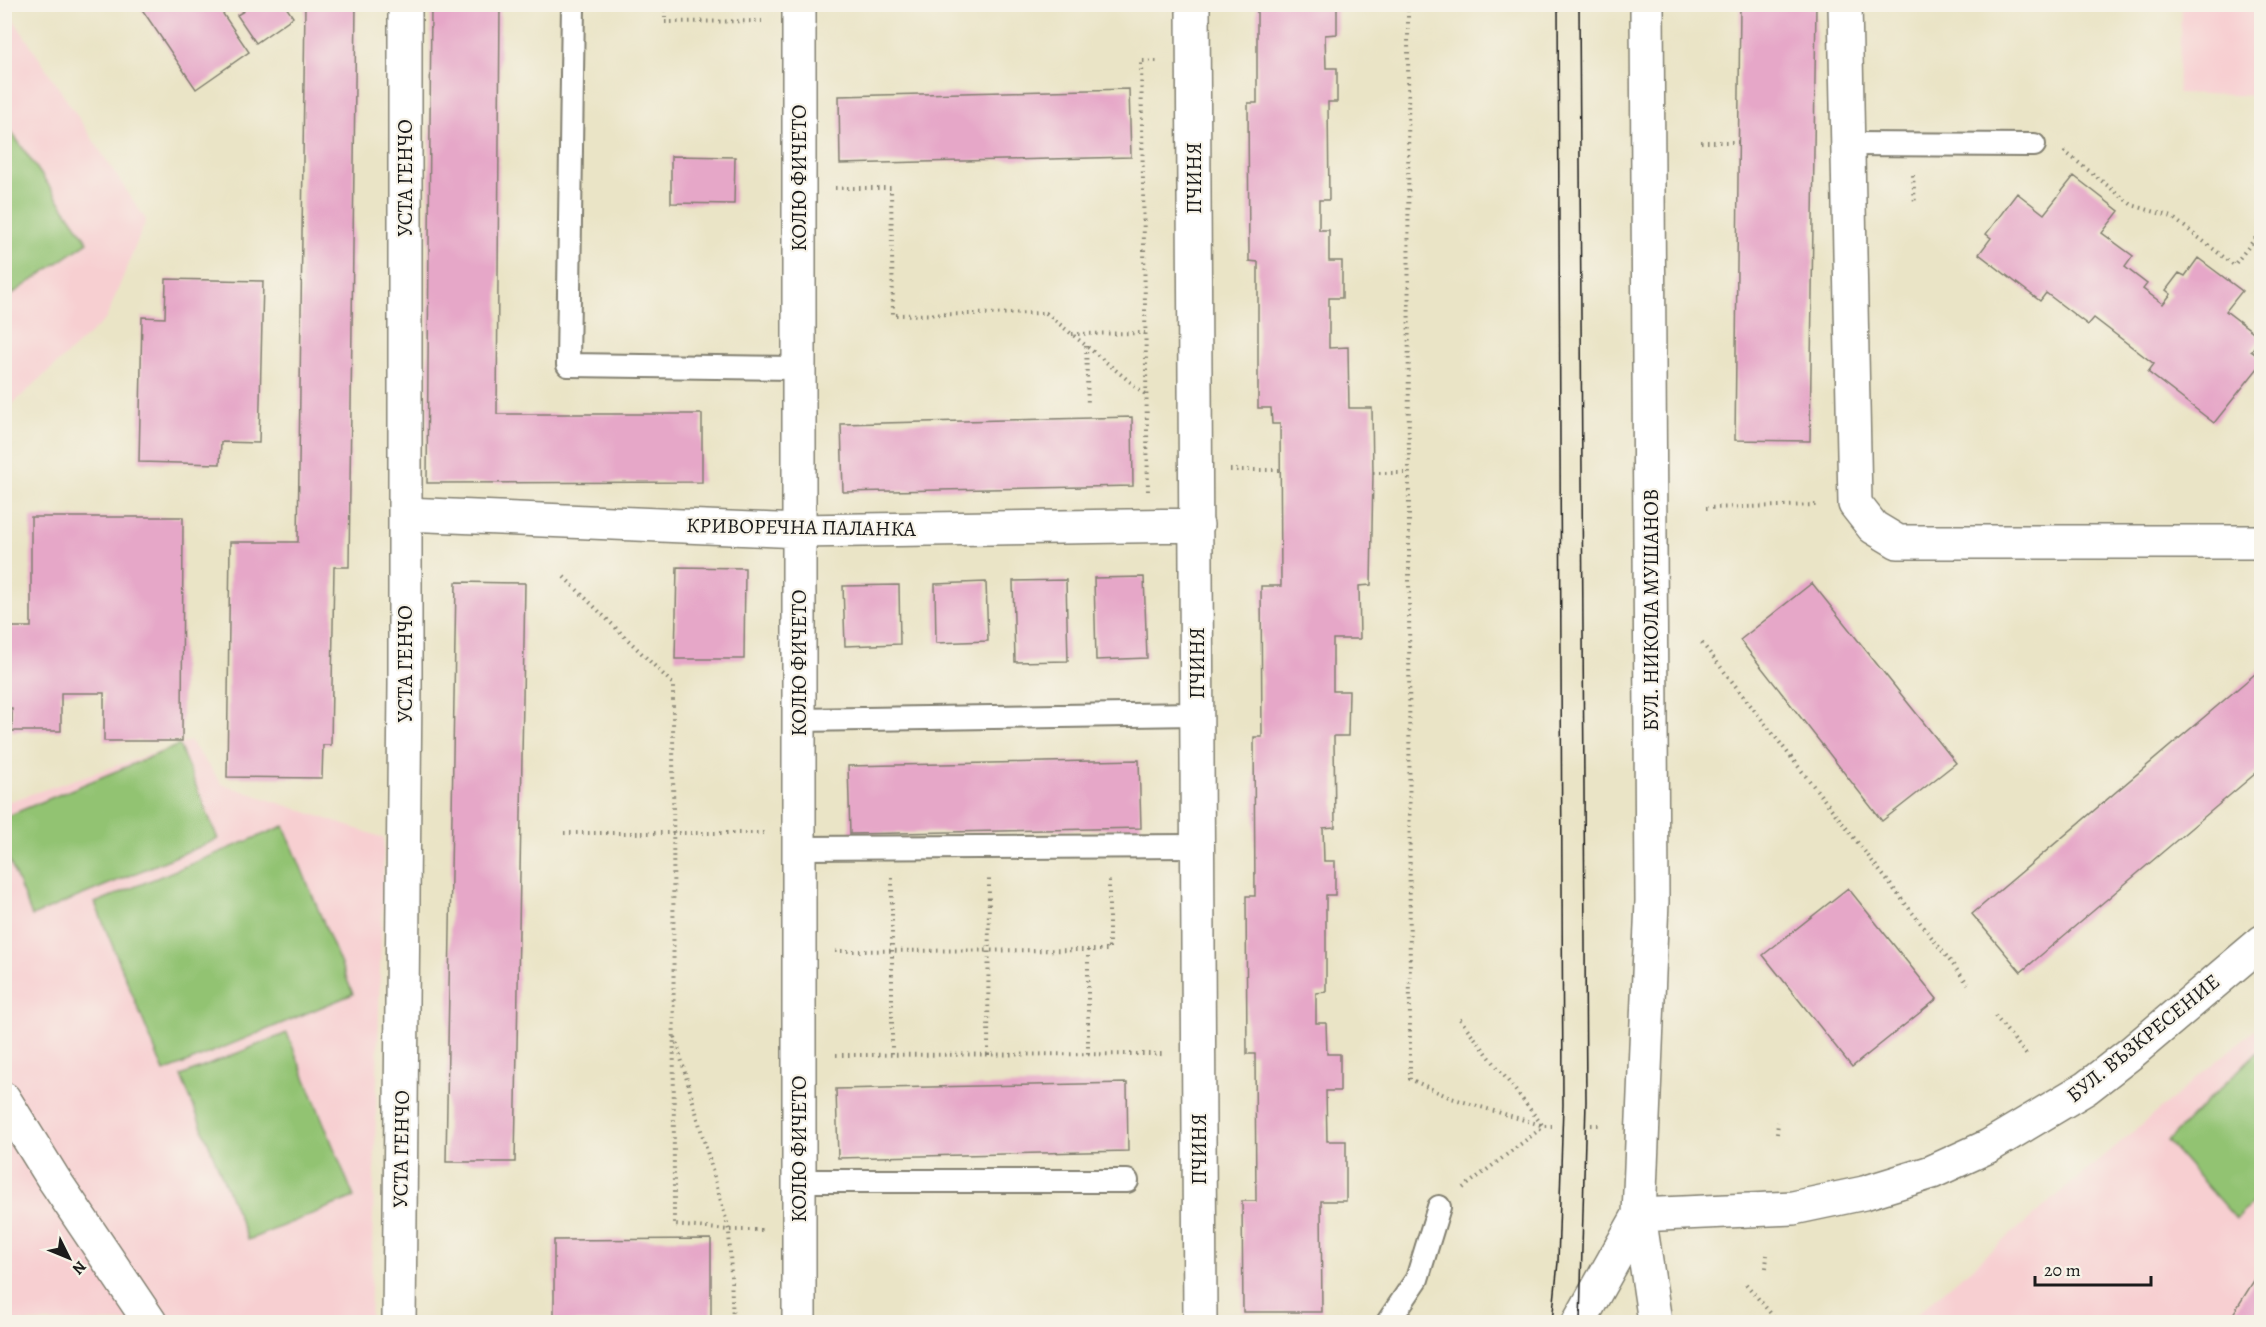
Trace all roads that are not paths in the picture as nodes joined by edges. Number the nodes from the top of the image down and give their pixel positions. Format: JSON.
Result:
{"nodes":[{"id":1,"x":405,"y":4,"type":"edge"},
{"id":2,"x":573,"y":4,"type":"edge"},
{"id":3,"x":1193,"y":4,"type":"edge"},
{"id":4,"x":1647,"y":4,"type":"edge"},
{"id":5,"x":1845,"y":4,"type":"edge"},
{"id":6,"x":799,"y":13,"type":"edge"},
{"id":7,"x":1846,"y":144,"type":"junction"},
{"id":8,"x":2034,"y":145,"type":"road end"},
{"id":9,"x":798,"y":368,"type":"junction"},
{"id":10,"x":405,"y":514,"type":"junction"},
{"id":11,"x":1197,"y":525,"type":"junction"},
{"id":12,"x":799,"y":531,"type":"junction"},
{"id":13,"x":2262,"y":542,"type":"edge"},
{"id":14,"x":1197,"y":714,"type":"junction"},
{"id":15,"x":799,"y":720,"type":"junction"},
{"id":16,"x":1197,"y":846,"type":"junction"},
{"id":17,"x":799,"y":848,"type":"junction"},
{"id":18,"x":2262,"y":942,"type":"edge"},
{"id":19,"x":4,"y":1099,"type":"edge"},
{"id":20,"x":799,"y":1181,"type":"junction"},
{"id":21,"x":1127,"y":1181,"type":"dead end"},
{"id":22,"x":1439,"y":1207,"type":"road end"},
{"id":23,"x":1639,"y":1215,"type":"junction"},
{"id":24,"x":150,"y":1323,"type":"edge"},
{"id":25,"x":399,"y":1323,"type":"edge"},
{"id":26,"x":799,"y":1323,"type":"edge"},
{"id":27,"x":1200,"y":1323,"type":"edge"},
{"id":28,"x":1388,"y":1323,"type":"edge"},
{"id":29,"x":1579,"y":1323,"type":"edge"},
{"id":30,"x":1654,"y":1323,"type":"edge"}],
"edges":[{"from":1,"to":10,"type":"street","name":"УСТА ГЕНЧО"},
{"from":2,"to":9,"type":"lane"},
{"from":3,"to":11,"type":"street","name":"ПЧИНЯ"},
{"from":4,"to":23,"type":"street","name":"БУЛ. НИКОЛА МУШАНОВ"},
{"from":5,"to":7,"type":"street"},
{"from":6,"to":9,"type":"street","name":"КОЛЮ ФИЧЕТО"},
{"from":7,"to":8,"type":"lane"},
{"from":7,"to":13,"type":"street"},
{"from":9,"to":12,"type":"street","name":"КОЛЮ ФИЧЕТО"},
{"from":10,"to":12,"type":"street","name":"КРИВОРЕЧНА ПАЛАНКА"},
{"from":10,"to":25,"type":"street","name":"УСТА ГЕНЧО"},
{"from":11,"to":12,"type":"street","name":"КРИВОРЕЧНА ПАЛАНКА"},
{"from":11,"to":14,"type":"street","name":"ПЧИНЯ"},
{"from":12,"to":15,"type":"street","name":"КОЛЮ ФИЧЕТО"},
{"from":14,"to":15,"type":"lane"},
{"from":14,"to":16,"type":"street","name":"ПЧИНЯ"},
{"from":15,"to":17,"type":"street","name":"КОЛЮ ФИЧЕТО"},
{"from":16,"to":17,"type":"lane"},
{"from":16,"to":27,"type":"street","name":"ПЧИНЯ"},
{"from":17,"to":20,"type":"street","name":"КОЛЮ ФИЧЕТО"},
{"from":18,"to":23,"type":"street","name":"БУЛ. ВЪЗКРЕСЕНИЕ"},
{"from":19,"to":24,"type":"street"},
{"from":20,"to":21,"type":"lane"},
{"from":20,"to":26,"type":"street","name":"КОЛЮ ФИЧЕТО"},
{"from":22,"to":28,"type":"lane"},
{"from":23,"to":29,"type":"street"},
{"from":23,"to":30,"type":"street"}]}
